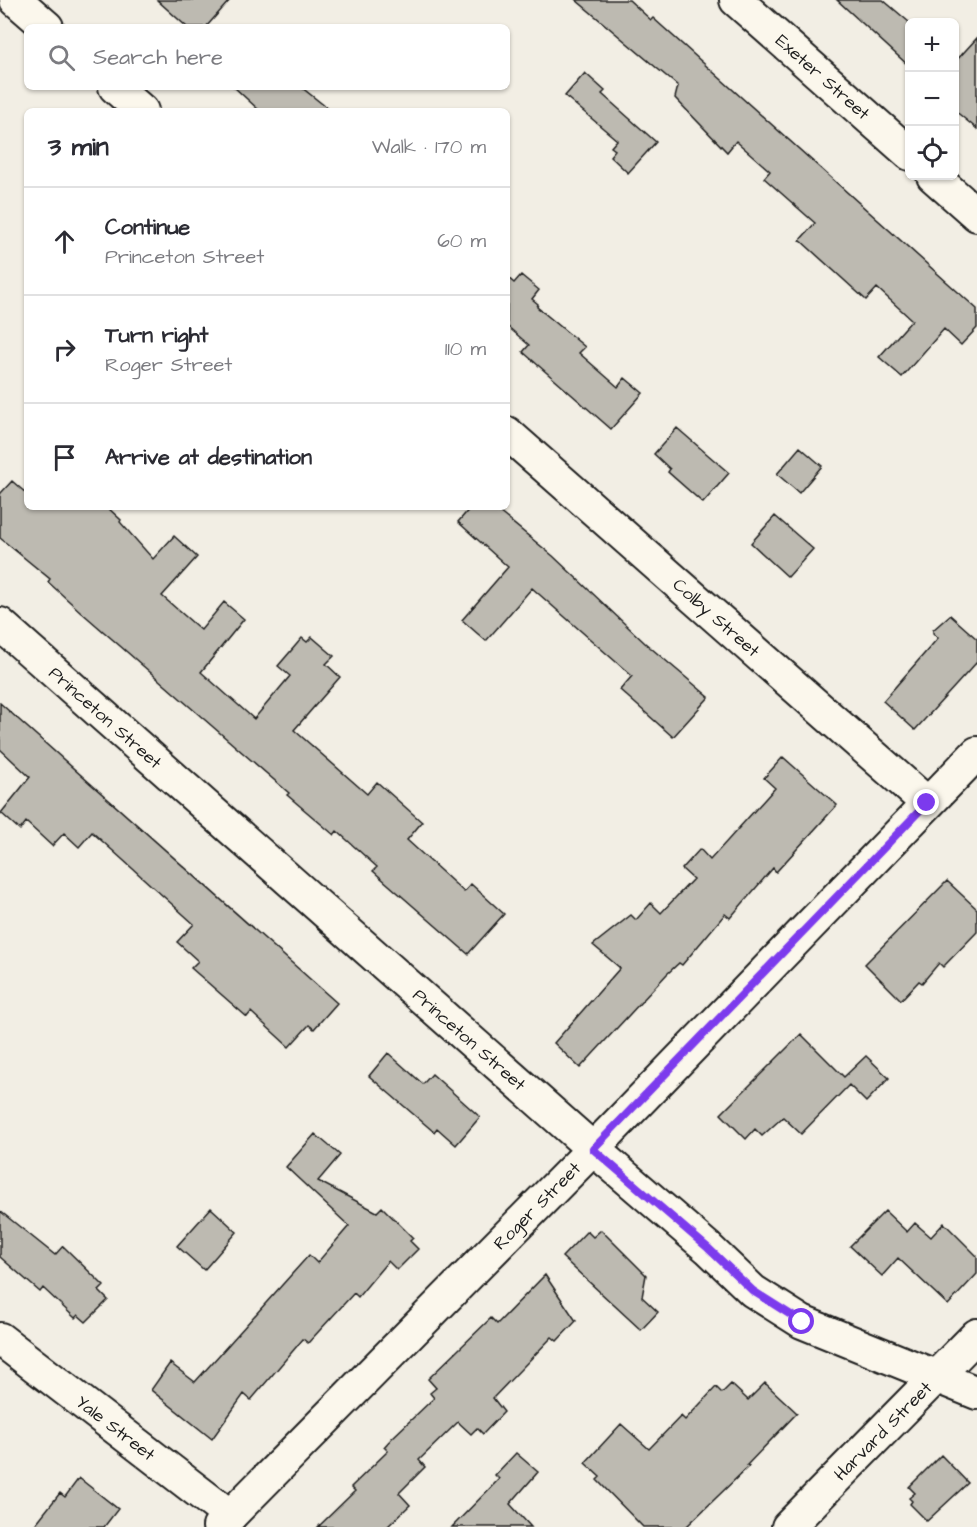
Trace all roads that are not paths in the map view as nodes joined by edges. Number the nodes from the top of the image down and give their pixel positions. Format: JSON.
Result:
{"nodes":[{"id":1,"x":16,"y":0,"type":"edge"},
{"id":2,"x":736,"y":0,"type":"edge"},
{"id":3,"x":44,"y":24,"type":"edge"},
{"id":4,"x":118,"y":90,"type":"edge"},
{"id":5,"x":139,"y":108,"type":"edge"},
{"id":6,"x":905,"y":150,"type":"edge"},
{"id":7,"x":938,"y":180,"type":"edge"},
{"id":8,"x":977,"y":214,"type":"edge"},
{"id":9,"x":510,"y":436,"type":"edge"},
{"id":10,"x":0,"y":624,"type":"edge"},
{"id":11,"x":977,"y":753,"type":"edge"},
{"id":12,"x":927,"y":803,"type":"junction"},
{"id":13,"x":593,"y":1149,"type":"junction"},
{"id":14,"x":977,"y":1335,"type":"edge"},
{"id":15,"x":0,"y":1339,"type":"edge"},
{"id":16,"x":935,"y":1377,"type":"junction"},
{"id":17,"x":977,"y":1393,"type":"edge"},
{"id":18,"x":224,"y":1522,"type":"edge"},
{"id":19,"x":788,"y":1527,"type":"edge"}],
"edges":[{"from":1,"to":3,"type":"street"},
{"from":2,"to":6,"type":"street","name":"Exeter Street"},
{"from":4,"to":5,"type":"street"},
{"from":7,"to":8,"type":"street"},
{"from":9,"to":12,"type":"street","name":"Colby Street"},
{"from":10,"to":13,"type":"street","name":"Princeton Street"},
{"from":11,"to":12,"type":"street","name":"Roger Street"},
{"from":12,"to":13,"type":"street","name":"Roger Street"},
{"from":13,"to":16,"type":"street","name":"Princeton Street"},
{"from":13,"to":18,"type":"street","name":"Roger Street"},
{"from":14,"to":16,"type":"street","name":"Harvard Street"},
{"from":15,"to":18,"type":"street","name":"Yale Street"},
{"from":16,"to":17,"type":"street","name":"Princeton Street"},
{"from":16,"to":19,"type":"street","name":"Harvard Street"}]}
